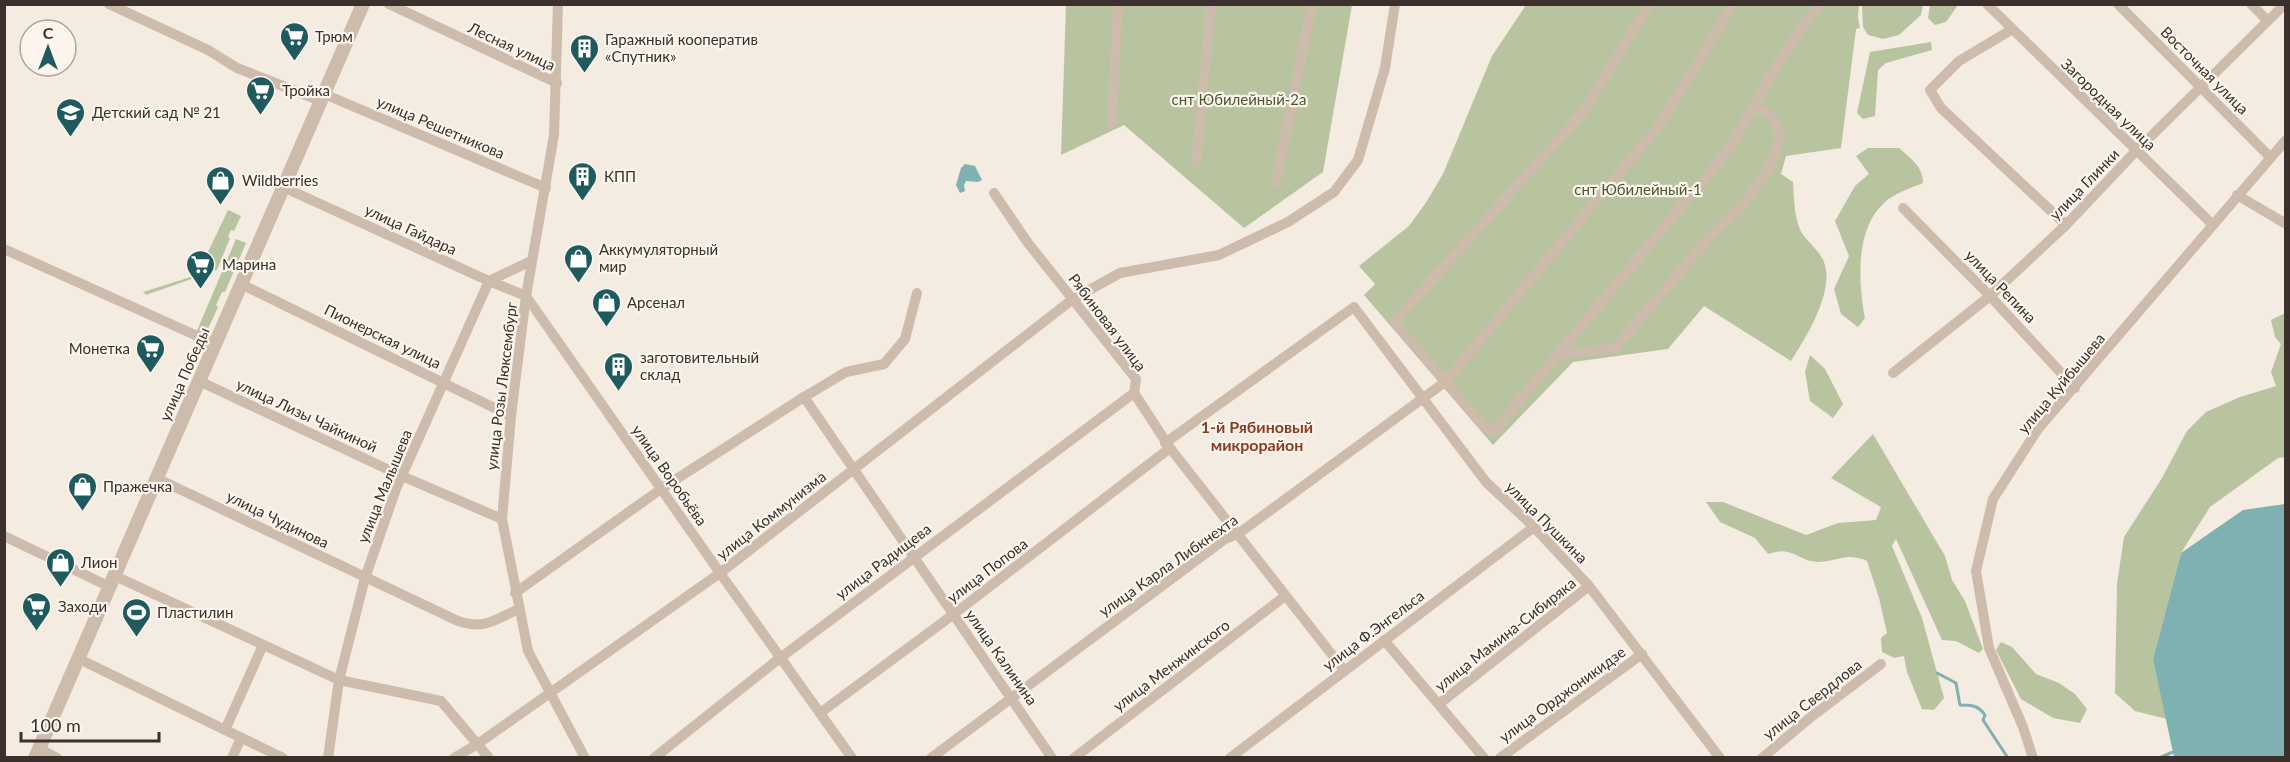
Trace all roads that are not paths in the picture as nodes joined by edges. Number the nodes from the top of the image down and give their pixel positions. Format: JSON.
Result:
{"nodes":[{"id":1,"x":109,"y":4,"type":"edge"},
{"id":2,"x":363,"y":4,"type":"edge"},
{"id":3,"x":388,"y":4,"type":"edge"},
{"id":4,"x":558,"y":4,"type":"edge"},
{"id":5,"x":1118,"y":4,"type":"edge"},
{"id":6,"x":1211,"y":4,"type":"edge"},
{"id":7,"x":1312,"y":4,"type":"edge"},
{"id":8,"x":1395,"y":4,"type":"edge"},
{"id":9,"x":1649,"y":4,"type":"edge"},
{"id":10,"x":1733,"y":4,"type":"edge"},
{"id":11,"x":1819,"y":4,"type":"edge"},
{"id":12,"x":1987,"y":4,"type":"edge"},
{"id":13,"x":2118,"y":4,"type":"edge"},
{"id":14,"x":2251,"y":4,"type":"edge"},
{"id":15,"x":2285,"y":4,"type":"edge"},
{"id":16,"x":2267,"y":20,"type":"junction"},
{"id":17,"x":2012,"y":30,"type":"junction"},
{"id":18,"x":557,"y":83,"type":"junction"},
{"id":19,"x":2202,"y":88,"type":"junction"},
{"id":20,"x":323,"y":97,"type":"junction"},
{"id":21,"x":1754,"y":106,"type":"junction"},
{"id":22,"x":1112,"y":122,"type":"dead end"},
{"id":23,"x":2286,"y":140,"type":"edge"},
{"id":24,"x":2136,"y":151,"type":"junction"},
{"id":25,"x":2270,"y":157,"type":"junction"},
{"id":26,"x":1196,"y":163,"type":"dead end"},
{"id":27,"x":1276,"y":182,"type":"dead end"},
{"id":28,"x":283,"y":188,"type":"junction"},
{"id":29,"x":546,"y":188,"type":"junction"},
{"id":30,"x":994,"y":193,"type":"dead end"},
{"id":31,"x":2237,"y":195,"type":"junction"},
{"id":32,"x":1903,"y":208,"type":"dead end"},
{"id":33,"x":2212,"y":224,"type":"junction"},
{"id":34,"x":2286,"y":224,"type":"edge"},
{"id":35,"x":2066,"y":225,"type":"junction"},
{"id":36,"x":4,"y":249,"type":"edge"},
{"id":37,"x":531,"y":261,"type":"junction"},
{"id":38,"x":489,"y":281,"type":"junction"},
{"id":39,"x":241,"y":284,"type":"junction"},
{"id":40,"x":917,"y":293,"type":"dead end"},
{"id":41,"x":526,"y":296,"type":"junction"},
{"id":42,"x":1990,"y":296,"type":"junction"},
{"id":43,"x":1073,"y":299,"type":"junction"},
{"id":44,"x":1354,"y":307,"type":"joint"},
{"id":45,"x":215,"y":344,"type":"junction"},
{"id":46,"x":1559,"y":354,"type":"junction"},
{"id":47,"x":1893,"y":373,"type":"dead end"},
{"id":48,"x":199,"y":381,"type":"junction"},
{"id":49,"x":443,"y":382,"type":"junction"},
{"id":50,"x":1445,"y":382,"type":"junction"},
{"id":51,"x":2075,"y":387,"type":"junction"},
{"id":52,"x":1134,"y":393,"type":"junction"},
{"id":53,"x":804,"y":397,"type":"junction"},
{"id":54,"x":1423,"y":399,"type":"junction"},
{"id":55,"x":511,"y":416,"type":"junction"},
{"id":56,"x":1168,"y":446,"type":"junction"},
{"id":57,"x":853,"y":470,"type":"junction"},
{"id":58,"x":402,"y":476,"type":"junction"},
{"id":59,"x":156,"y":478,"type":"junction"},
{"id":60,"x":661,"y":489,"type":"junction"},
{"id":61,"x":502,"y":519,"type":"junction"},
{"id":62,"x":1534,"y":527,"type":"junction"},
{"id":63,"x":1238,"y":534,"type":"junction"},
{"id":64,"x":4,"y":536,"type":"edge"},
{"id":65,"x":914,"y":557,"type":"junction"},
{"id":66,"x":720,"y":573,"type":"junction"},
{"id":67,"x":365,"y":578,"type":"junction"},
{"id":68,"x":111,"y":580,"type":"junction"},
{"id":69,"x":1589,"y":586,"type":"junction"},
{"id":70,"x":515,"y":593,"type":"junction"},
{"id":71,"x":1285,"y":596,"type":"junction"},
{"id":72,"x":519,"y":609,"type":"junction"},
{"id":73,"x":954,"y":614,"type":"junction"},
{"id":74,"x":1384,"y":640,"type":"junction"},
{"id":75,"x":263,"y":645,"type":"junction"},
{"id":76,"x":1642,"y":654,"type":"junction"},
{"id":77,"x":77,"y":658,"type":"junction"},
{"id":78,"x":780,"y":658,"type":"junction"},
{"id":79,"x":1881,"y":664,"type":"dead end"},
{"id":80,"x":1344,"y":670,"type":"junction"},
{"id":81,"x":339,"y":680,"type":"junction"},
{"id":82,"x":549,"y":692,"type":"junction"},
{"id":83,"x":1012,"y":698,"type":"junction"},
{"id":84,"x":1439,"y":704,"type":"junction"},
{"id":85,"x":820,"y":713,"type":"junction"},
{"id":86,"x":225,"y":730,"type":"junction"},
{"id":87,"x":241,"y":738,"type":"junction"},
{"id":88,"x":479,"y":743,"type":"junction"},
{"id":89,"x":37,"y":753,"type":"edge"},
{"id":90,"x":57,"y":758,"type":"edge"},
{"id":91,"x":232,"y":758,"type":"edge"},
{"id":92,"x":283,"y":758,"type":"edge"},
{"id":93,"x":328,"y":758,"type":"edge"},
{"id":94,"x":454,"y":758,"type":"edge"},
{"id":95,"x":489,"y":758,"type":"edge"},
{"id":96,"x":585,"y":758,"type":"edge"},
{"id":97,"x":654,"y":758,"type":"edge"},
{"id":98,"x":852,"y":758,"type":"edge"},
{"id":99,"x":931,"y":758,"type":"edge"},
{"id":100,"x":1052,"y":758,"type":"edge"},
{"id":101,"x":1074,"y":758,"type":"edge"},
{"id":102,"x":1230,"y":758,"type":"edge"},
{"id":103,"x":1484,"y":758,"type":"edge"},
{"id":104,"x":1500,"y":758,"type":"edge"},
{"id":105,"x":1720,"y":758,"type":"edge"},
{"id":106,"x":1762,"y":758,"type":"edge"},
{"id":107,"x":2033,"y":758,"type":"edge"}],
"edges":[{"from":1,"to":20,"type":"street"},
{"from":2,"to":20,"type":"street","name":"улица Победы"},
{"from":3,"to":18,"type":"street","name":"Лесная улица"},
{"from":4,"to":18,"type":"street","name":"улица Розы Люксембург"},
{"from":5,"to":22,"type":"street"},
{"from":6,"to":26,"type":"street"},
{"from":7,"to":27,"type":"street"},
{"from":8,"to":43,"type":"street","name":"улица Коммунизма"},
{"from":9,"to":50,"type":"street"},
{"from":10,"to":50,"type":"street","name":"улица Карла Либкнехта"},
{"from":11,"to":21,"type":"street"},
{"from":12,"to":17,"type":"street","name":"Загородная улица"},
{"from":13,"to":19,"type":"street","name":"Восточная улица"},
{"from":14,"to":16,"type":"street"},
{"from":15,"to":16,"type":"street","name":"улица Глинки"},
{"from":16,"to":19,"type":"street","name":"улица Глинки"},
{"from":17,"to":24,"type":"street","name":"Загородная улица"},
{"from":17,"to":35,"type":"street"},
{"from":18,"to":29,"type":"street","name":"улица Розы Люксембург"},
{"from":19,"to":24,"type":"street","name":"улица Глинки"},
{"from":19,"to":25,"type":"street","name":"Восточная улица"},
{"from":20,"to":28,"type":"street","name":"улица Победы"},
{"from":20,"to":29,"type":"street","name":"улица Решетникова"},
{"from":21,"to":46,"type":"street"},
{"from":21,"to":46,"type":"street"},
{"from":23,"to":25,"type":"street","name":"улица Куйбышева"},
{"from":24,"to":33,"type":"street","name":"Загородная улица"},
{"from":24,"to":35,"type":"street","name":"улица Глинки"},
{"from":25,"to":31,"type":"street","name":"улица Куйбышева"},
{"from":28,"to":38,"type":"street","name":"улица Гайдара"},
{"from":28,"to":39,"type":"street","name":"улица Победы"},
{"from":29,"to":37,"type":"street","name":"улица Розы Люксембург"},
{"from":30,"to":43,"type":"street","name":"Рябиновая улица"},
{"from":31,"to":33,"type":"street","name":"улица Куйбышева"},
{"from":31,"to":34,"type":"street"},
{"from":32,"to":42,"type":"street","name":"улица Репина"},
{"from":33,"to":51,"type":"street","name":"улица Куйбышева"},
{"from":35,"to":42,"type":"street","name":"улица Глинки"},
{"from":36,"to":45,"type":"street"},
{"from":37,"to":38,"type":"street"},
{"from":37,"to":41,"type":"street","name":"улица Розы Люксембург"},
{"from":38,"to":41,"type":"street","name":"улица Гайдара"},
{"from":38,"to":49,"type":"street","name":"улица Малышева"},
{"from":39,"to":45,"type":"street","name":"улица Победы"},
{"from":39,"to":49,"type":"street","name":"Пионерская улица"},
{"from":40,"to":53,"type":"street"},
{"from":41,"to":55,"type":"street","name":"улица Розы Люксембург"},
{"from":41,"to":60,"type":"street","name":"улица Воробьёва"},
{"from":42,"to":47,"type":"street","name":"улица Глинки"},
{"from":42,"to":51,"type":"street","name":"улица Репина"},
{"from":43,"to":52,"type":"street","name":"Рябиновая улица"},
{"from":43,"to":57,"type":"street","name":"улица Коммунизма"},
{"from":44,"to":54,"type":"street","name":"улица Пушкина"},
{"from":44,"to":56,"type":"street","name":"улица Попова"},
{"from":45,"to":48,"type":"street","name":"улица Победы"},
{"from":46,"to":50,"type":"street"},
{"from":48,"to":58,"type":"street","name":"улица Лизы Чайкиной"},
{"from":48,"to":59,"type":"street","name":"улица Победы"},
{"from":49,"to":55,"type":"street","name":"Пионерская улица"},
{"from":49,"to":58,"type":"street","name":"улица Малышева"},
{"from":50,"to":54,"type":"street","name":"улица Карла Либкнехта"},
{"from":51,"to":107,"type":"street","name":"улица Куйбышева"},
{"from":52,"to":56,"type":"street","name":"Рябиновая улица"},
{"from":52,"to":65,"type":"street","name":"улица Радищева"},
{"from":53,"to":57,"type":"street","name":"улица Калинина"},
{"from":53,"to":60,"type":"street"},
{"from":54,"to":62,"type":"street","name":"улица Пушкина"},
{"from":54,"to":63,"type":"street","name":"улица Карла Либкнехта"},
{"from":55,"to":61,"type":"street","name":"улица Розы Люксембург"},
{"from":56,"to":63,"type":"street","name":"Рябиновая улица"},
{"from":56,"to":73,"type":"street","name":"улица Попова"},
{"from":57,"to":65,"type":"street","name":"улица Калинина"},
{"from":57,"to":66,"type":"street","name":"улица Коммунизма"},
{"from":58,"to":61,"type":"street","name":"улица Лизы Чайкиной"},
{"from":58,"to":67,"type":"street","name":"улица Малышева"},
{"from":59,"to":67,"type":"street","name":"улица Чудинова"},
{"from":59,"to":68,"type":"street","name":"улица Победы"},
{"from":60,"to":66,"type":"street","name":"улица Воробьёва"},
{"from":60,"to":70,"type":"street"},
{"from":61,"to":70,"type":"street","name":"улица Розы Люксембург"},
{"from":62,"to":69,"type":"street","name":"улица Пушкина"},
{"from":62,"to":74,"type":"street","name":"улица Ф.Энгельса"},
{"from":63,"to":71,"type":"street","name":"Рябиновая улица"},
{"from":63,"to":83,"type":"street","name":"улица Карла Либкнехта"},
{"from":64,"to":68,"type":"street"},
{"from":65,"to":73,"type":"street","name":"улица Калинина"},
{"from":65,"to":78,"type":"street","name":"улица Радищева"},
{"from":66,"to":78,"type":"street","name":"улица Воробьёва"},
{"from":66,"to":82,"type":"street","name":"улица Коммунизма"},
{"from":67,"to":72,"type":"street","name":"улица Чудинова"},
{"from":67,"to":81,"type":"street","name":"улица Малышева"},
{"from":68,"to":75,"type":"street"},
{"from":68,"to":77,"type":"street","name":"улица Победы"},
{"from":69,"to":76,"type":"street","name":"улица Пушкина"},
{"from":69,"to":84,"type":"street","name":"улица Мамина-Сибиряка"},
{"from":70,"to":72,"type":"street","name":"улица Розы Люксембург"},
{"from":71,"to":80,"type":"street","name":"Рябиновая улица"},
{"from":71,"to":101,"type":"street","name":"улица Менжинского"},
{"from":72,"to":82,"type":"street","name":"улица Розы Люксембург"},
{"from":73,"to":83,"type":"street","name":"улица Калинина"},
{"from":73,"to":85,"type":"street","name":"улица Попова"},
{"from":74,"to":80,"type":"street","name":"улица Ф.Энгельса"},
{"from":74,"to":84,"type":"street"},
{"from":75,"to":81,"type":"street"},
{"from":75,"to":86,"type":"street"},
{"from":76,"to":104,"type":"street","name":"улица Орджоникидзе"},
{"from":76,"to":105,"type":"street","name":"улица Пушкина"},
{"from":77,"to":86,"type":"street"},
{"from":77,"to":89,"type":"street","name":"улица Победы"},
{"from":78,"to":85,"type":"street","name":"улица Воробьёва"},
{"from":78,"to":97,"type":"street","name":"улица Радищева"},
{"from":79,"to":106,"type":"street","name":"улица Свердлова"},
{"from":80,"to":102,"type":"street","name":"улица Ф.Энгельса"},
{"from":81,"to":88,"type":"street"},
{"from":81,"to":93,"type":"street","name":"улица Малышева"},
{"from":82,"to":88,"type":"street","name":"улица Коммунизма"},
{"from":82,"to":96,"type":"street","name":"улица Розы Люксембург"},
{"from":83,"to":99,"type":"street","name":"улица Карла Либкнехта"},
{"from":83,"to":100,"type":"street","name":"улица Калинина"},
{"from":84,"to":103,"type":"street"},
{"from":85,"to":98,"type":"street","name":"улица Воробьёва"},
{"from":86,"to":87,"type":"street"},
{"from":87,"to":91,"type":"street"},
{"from":87,"to":92,"type":"street"},
{"from":88,"to":94,"type":"street","name":"улица Коммунизма"},
{"from":88,"to":95,"type":"street"},
{"from":89,"to":90,"type":"street"}]}
